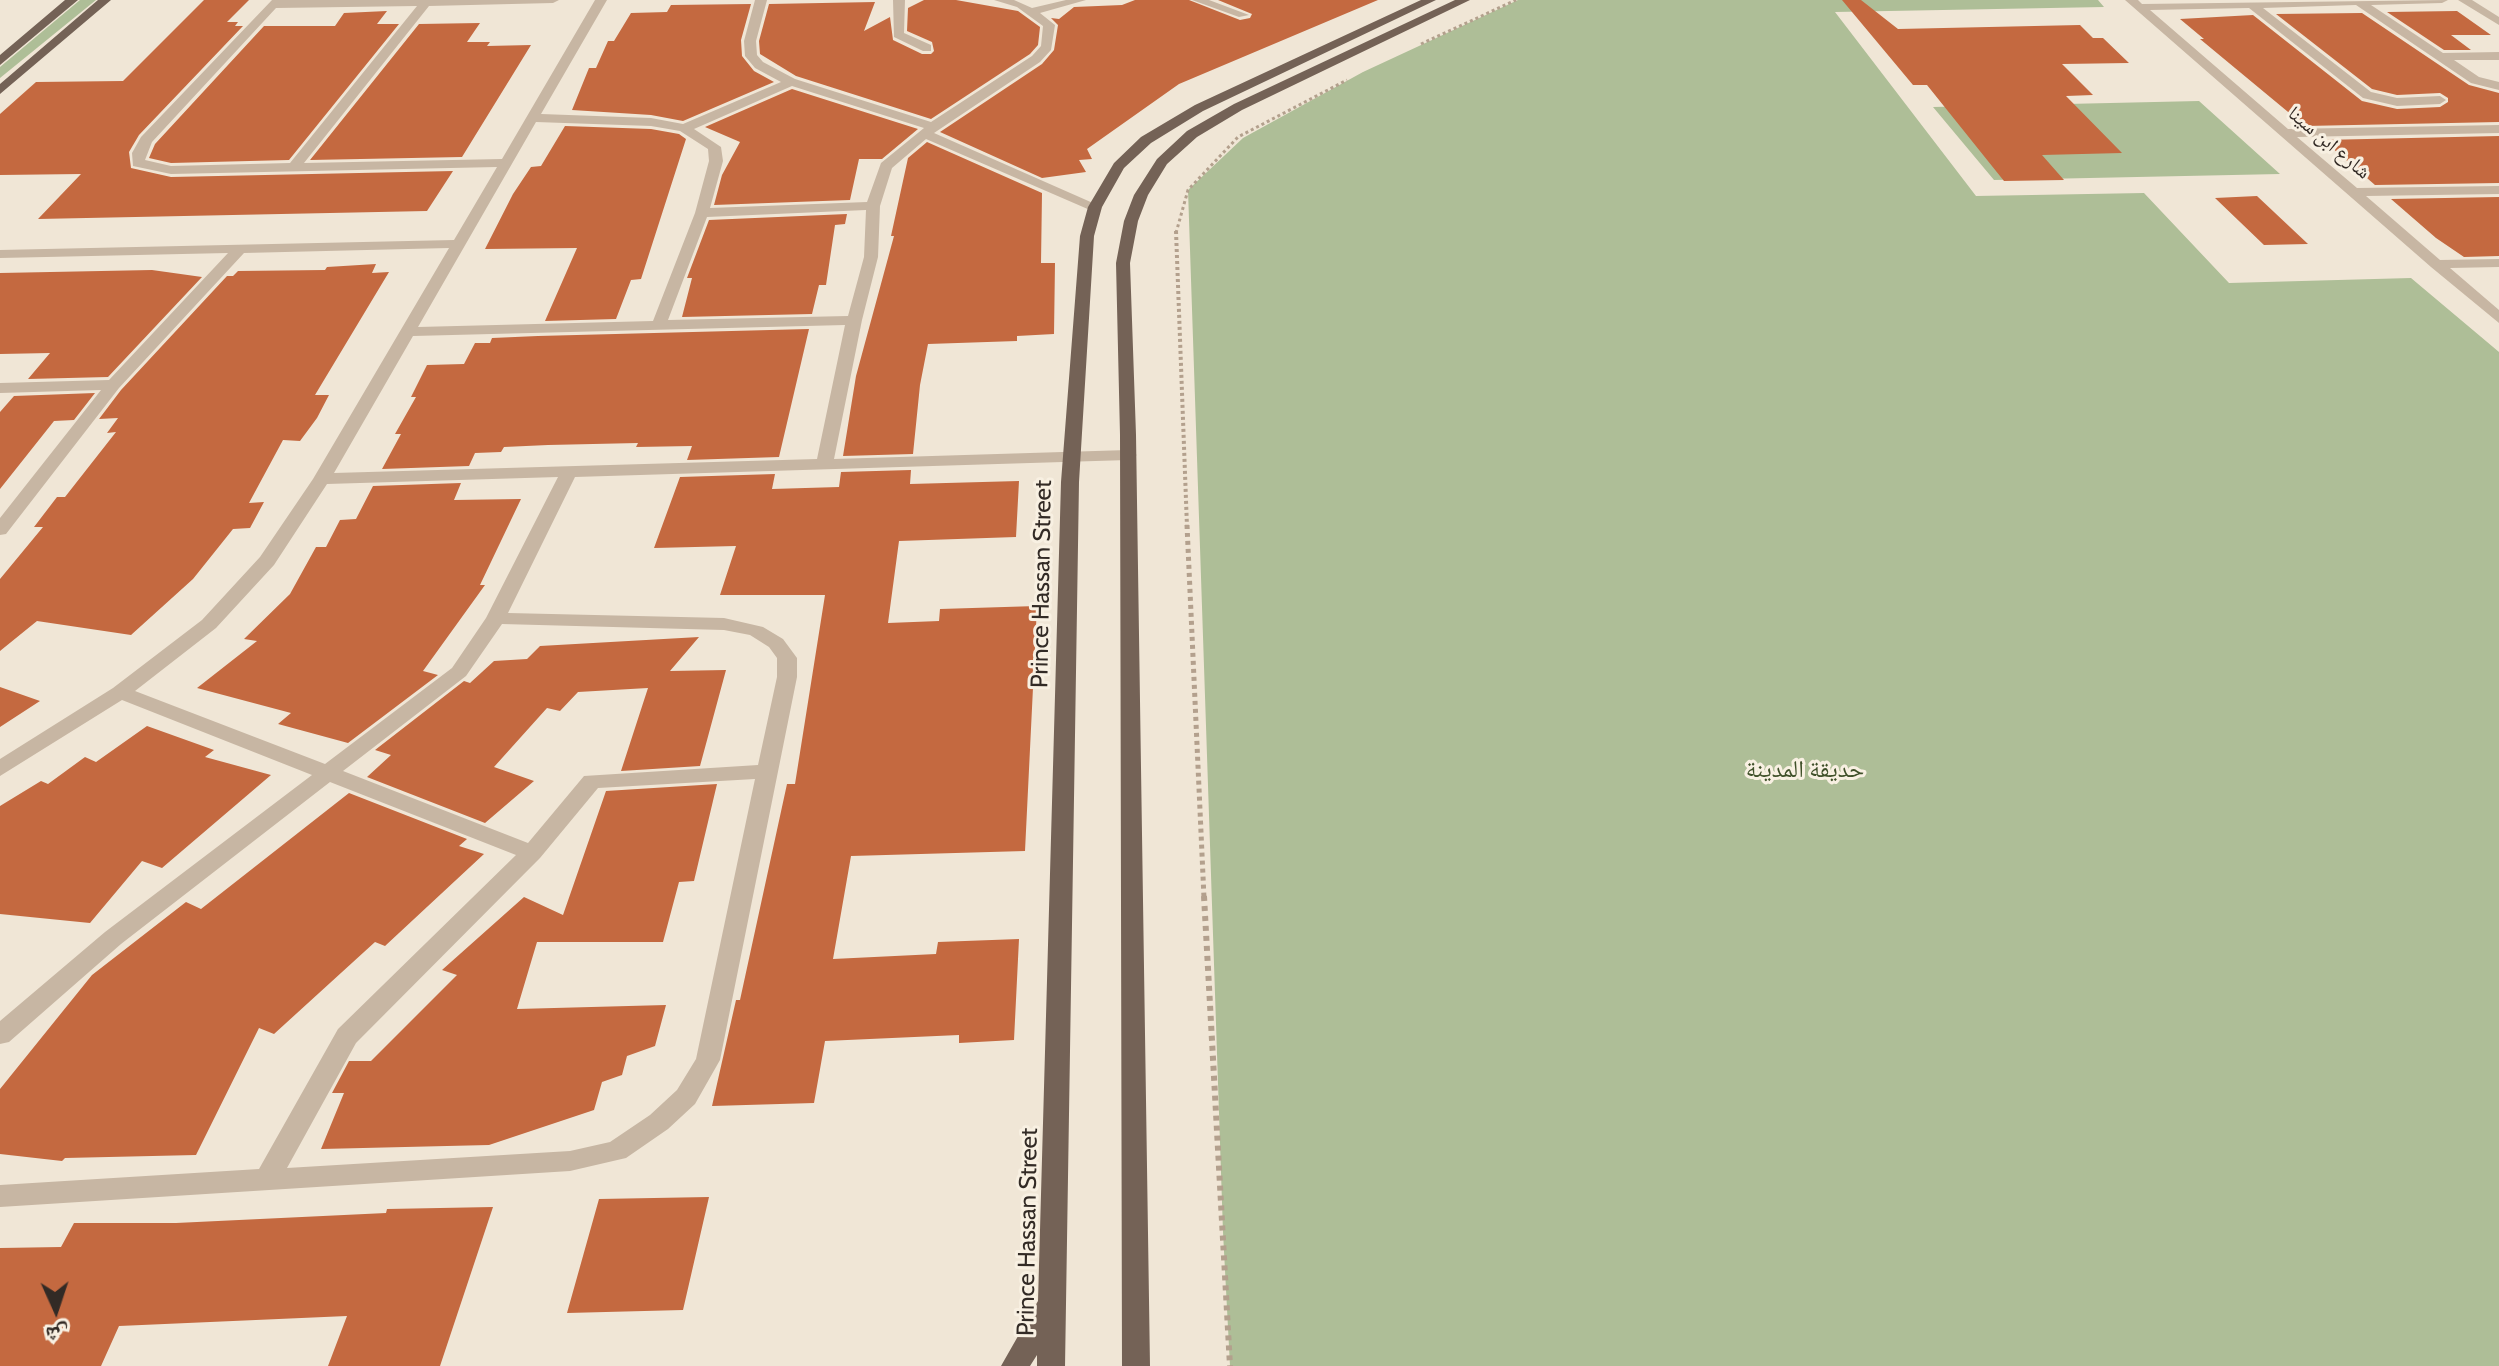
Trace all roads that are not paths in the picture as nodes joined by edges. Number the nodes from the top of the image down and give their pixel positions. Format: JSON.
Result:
{"nodes":[{"id":1,"x":72,"y":0,"type":"edge"},
{"id":2,"x":105,"y":0,"type":"edge"},
{"id":3,"x":553,"y":0,"type":"edge"},
{"id":4,"x":601,"y":0,"type":"edge"},
{"id":5,"x":761,"y":0,"type":"edge"},
{"id":6,"x":899,"y":0,"type":"edge"},
{"id":7,"x":1000,"y":0,"type":"edge"},
{"id":8,"x":1080,"y":0,"type":"edge"},
{"id":9,"x":1198,"y":0,"type":"edge"},
{"id":10,"x":1430,"y":0,"type":"edge"},
{"id":11,"x":1464,"y":0,"type":"edge"},
{"id":12,"x":2442,"y":0,"type":"edge"},
{"id":13,"x":2464,"y":0,"type":"edge"},
{"id":14,"x":2357,"y":1,"type":"edge"},
{"id":15,"x":276,"y":2,"type":"edge"},
{"id":16,"x":2248,"y":2,"type":"edge"},
{"id":17,"x":425,"y":3,"type":"junction"},
{"id":18,"x":2136,"y":4,"type":"edge"},
{"id":19,"x":1033,"y":11,"type":"junction"},
{"id":20,"x":1243,"y":15,"type":"dead end"},
{"id":21,"x":2499,"y":22,"type":"edge"},
{"id":22,"x":927,"y":48,"type":"dead end"},
{"id":23,"x":2499,"y":56,"type":"edge"},
{"id":24,"x":2441,"y":57,"type":"junction"},
{"id":25,"x":0,"y":61,"type":"edge"},
{"id":26,"x":791,"y":82,"type":"junction"},
{"id":27,"x":2493,"y":85,"type":"edge"},
{"id":28,"x":1,"y":88,"type":"edge"},
{"id":29,"x":2440,"y":100,"type":"dead end"},
{"id":30,"x":534,"y":118,"type":"junction"},
{"id":31,"x":684,"y":128,"type":"junction"},
{"id":32,"x":2499,"y":129,"type":"edge"},
{"id":33,"x":930,"y":131,"type":"junction"},
{"id":34,"x":2286,"y":133,"type":"junction"},
{"id":35,"x":505,"y":163,"type":"junction"},
{"id":36,"x":294,"y":167,"type":"junction"},
{"id":37,"x":2499,"y":190,"type":"edge"},
{"id":38,"x":2357,"y":192,"type":"junction"},
{"id":39,"x":873,"y":206,"type":"junction"},
{"id":40,"x":1095,"y":207,"type":"junction"},
{"id":41,"x":702,"y":213,"type":"junction"},
{"id":42,"x":457,"y":244,"type":"junction"},
{"id":43,"x":240,"y":249,"type":"junction"},
{"id":44,"x":0,"y":254,"type":"edge"},
{"id":45,"x":2499,"y":263,"type":"edge"},
{"id":46,"x":2436,"y":264,"type":"junction"},
{"id":47,"x":2499,"y":318,"type":"edge"},
{"id":48,"x":854,"y":320,"type":"junction"},
{"id":49,"x":659,"y":326,"type":"junction"},
{"id":50,"x":407,"y":332,"type":"junction"},
{"id":51,"x":113,"y":385,"type":"junction"},
{"id":52,"x":0,"y":388,"type":"edge"},
{"id":53,"x":1128,"y":455,"type":"junction"},
{"id":54,"x":1073,"y":456,"type":"junction"},
{"id":55,"x":825,"y":463,"type":"junction"},
{"id":56,"x":570,"y":470,"type":"junction"},
{"id":57,"x":322,"y":479,"type":"junction"},
{"id":58,"x":0,"y":530,"type":"edge"},
{"id":59,"x":496,"y":618,"type":"junction"},
{"id":60,"x":120,"y":692,"type":"junction"},
{"id":61,"x":0,"y":769,"type":"edge"},
{"id":62,"x":767,"y":771,"type":"junction"},
{"id":63,"x":325,"y":773,"type":"junction"},
{"id":64,"x":532,"y":853,"type":"junction"},
{"id":65,"x":0,"y":1035,"type":"edge"},
{"id":66,"x":268,"y":1178,"type":"junction"},
{"id":67,"x":0,"y":1196,"type":"edge"},
{"id":68,"x":1053,"y":1302,"type":"junction"},
{"id":69,"x":1015,"y":1366,"type":"edge"},
{"id":70,"x":1051,"y":1366,"type":"edge"},
{"id":71,"x":1136,"y":1366,"type":"edge"}],
"edges":[{"from":1,"to":25,"type":"main road"},
{"from":2,"to":28,"type":"main road"},
{"from":3,"to":17,"type":"street"},
{"from":4,"to":30,"type":"street"},
{"from":5,"to":26,"type":"street"},
{"from":6,"to":22,"type":"street"},
{"from":7,"to":19,"type":"street"},
{"from":8,"to":19,"type":"street"},
{"from":9,"to":20,"type":"street"},
{"from":10,"to":40,"type":"main road","name":"Prince Hassan Street"},
{"from":11,"to":53,"type":"main road"},
{"from":12,"to":14,"type":"street"},
{"from":13,"to":21,"type":"street"},
{"from":14,"to":16,"type":"street"},
{"from":14,"to":24,"type":"street"},
{"from":15,"to":17,"type":"street"},
{"from":15,"to":36,"type":"street"},
{"from":16,"to":18,"type":"street"},
{"from":16,"to":29,"type":"street"},
{"from":17,"to":36,"type":"street"},
{"from":18,"to":34,"type":"street","name":"شارع ابن سينا"},
{"from":19,"to":33,"type":"street"},
{"from":23,"to":24,"type":"street"},
{"from":24,"to":27,"type":"street"},
{"from":26,"to":31,"type":"street"},
{"from":26,"to":33,"type":"street"},
{"from":30,"to":31,"type":"street"},
{"from":30,"to":35,"type":"street"},
{"from":31,"to":41,"type":"street"},
{"from":32,"to":34,"type":"street"},
{"from":33,"to":39,"type":"street"},
{"from":33,"to":40,"type":"street"},
{"from":34,"to":38,"type":"street","name":"شارع ابن سينا"},
{"from":35,"to":36,"type":"street"},
{"from":35,"to":42,"type":"street"},
{"from":37,"to":38,"type":"street"},
{"from":38,"to":46,"type":"street","name":"شارع ابن سينا"},
{"from":39,"to":41,"type":"street"},
{"from":39,"to":48,"type":"street"},
{"from":40,"to":54,"type":"main road","name":"Prince Hassan Street"},
{"from":41,"to":49,"type":"street"},
{"from":42,"to":43,"type":"street"},
{"from":42,"to":50,"type":"street"},
{"from":43,"to":44,"type":"street"},
{"from":43,"to":51,"type":"street"},
{"from":45,"to":46,"type":"street"},
{"from":46,"to":47,"type":"street","name":"شارع ابن سينا"},
{"from":48,"to":49,"type":"street"},
{"from":48,"to":55,"type":"street"},
{"from":49,"to":50,"type":"street"},
{"from":50,"to":57,"type":"street"},
{"from":51,"to":52,"type":"street"},
{"from":51,"to":58,"type":"street"},
{"from":53,"to":54,"type":"street"},
{"from":53,"to":71,"type":"main road"},
{"from":54,"to":55,"type":"street"},
{"from":54,"to":68,"type":"main road","name":"Prince Hassan Street"},
{"from":55,"to":56,"type":"street"},
{"from":56,"to":57,"type":"street"},
{"from":56,"to":59,"type":"street"},
{"from":57,"to":60,"type":"street"},
{"from":59,"to":62,"type":"street"},
{"from":59,"to":63,"type":"street"},
{"from":60,"to":61,"type":"street"},
{"from":60,"to":63,"type":"street"},
{"from":62,"to":64,"type":"street"},
{"from":62,"to":66,"type":"street"},
{"from":63,"to":64,"type":"street"},
{"from":63,"to":65,"type":"street"},
{"from":64,"to":66,"type":"street"},
{"from":66,"to":67,"type":"street"},
{"from":68,"to":69,"type":"main road"},
{"from":68,"to":70,"type":"main road","name":"Prince Hassan Street"}]}
